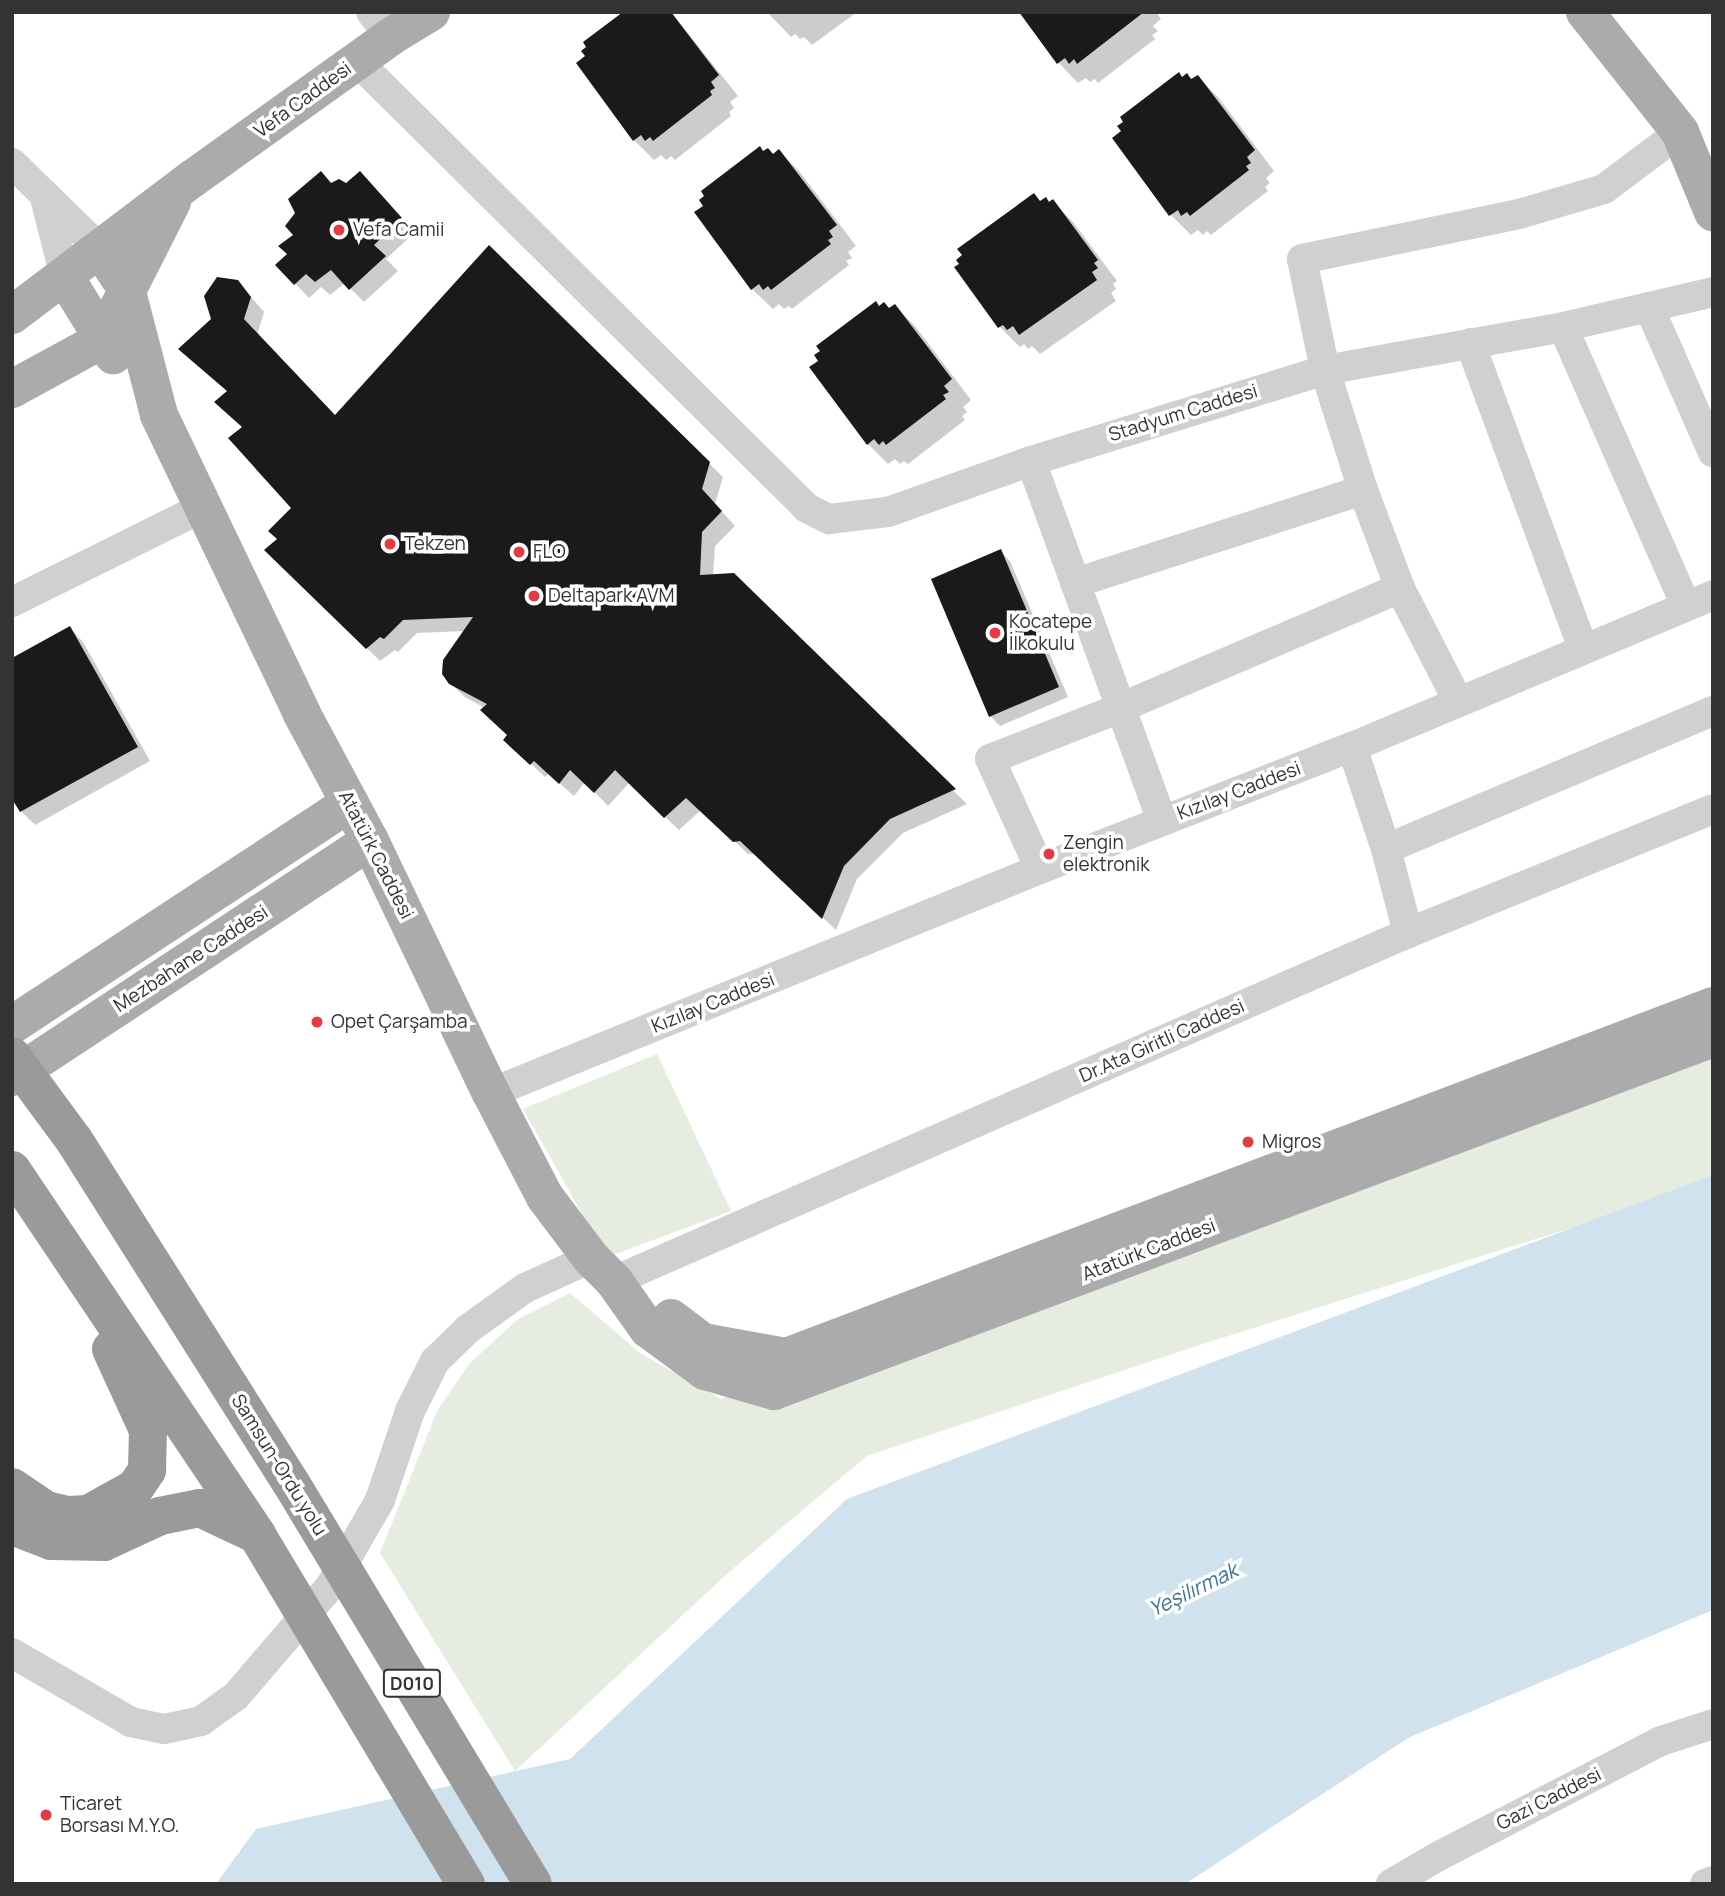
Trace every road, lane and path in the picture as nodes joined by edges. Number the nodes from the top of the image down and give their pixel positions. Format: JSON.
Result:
{"nodes":[{"id":1,"x":431,"y":12,"type":"edge"},
{"id":2,"x":1585,"y":12,"type":"edge"},
{"id":3,"x":381,"y":25,"type":"edge"},
{"id":4,"x":357,"y":61,"type":"junction"},
{"id":5,"x":1680,"y":132,"type":"junction"},
{"id":6,"x":12,"y":163,"type":"edge"},
{"id":7,"x":178,"y":191,"type":"junction"},
{"id":8,"x":44,"y":193,"type":"junction"},
{"id":9,"x":1713,"y":212,"type":"edge"},
{"id":10,"x":101,"y":250,"type":"junction"},
{"id":11,"x":65,"y":277,"type":"junction"},
{"id":12,"x":125,"y":288,"type":"junction"},
{"id":13,"x":1713,"y":292,"type":"edge"},
{"id":14,"x":1649,"y":307,"type":"junction"},
{"id":15,"x":12,"y":315,"type":"edge"},
{"id":16,"x":1563,"y":327,"type":"junction"},
{"id":17,"x":102,"y":340,"type":"junction"},
{"id":18,"x":1470,"y":343,"type":"junction"},
{"id":19,"x":1325,"y":369,"type":"junction"},
{"id":20,"x":12,"y":389,"type":"edge"},
{"id":21,"x":159,"y":415,"type":"junction"},
{"id":22,"x":1713,"y":453,"type":"edge"},
{"id":23,"x":1031,"y":461,"type":"junction"},
{"id":24,"x":1363,"y":490,"type":"junction"},
{"id":25,"x":203,"y":507,"type":"junction"},
{"id":26,"x":1074,"y":583,"type":"junction"},
{"id":27,"x":1400,"y":587,"type":"junction"},
{"id":28,"x":1699,"y":601,"type":"edge"},
{"id":29,"x":12,"y":602,"type":"edge"},
{"id":30,"x":1583,"y":649,"type":"junction"},
{"id":31,"x":1458,"y":701,"type":"junction"},
{"id":32,"x":1120,"y":708,"type":"junction"},
{"id":33,"x":1713,"y":712,"type":"edge"},
{"id":34,"x":1352,"y":747,"type":"junction"},
{"id":35,"x":350,"y":803,"type":"junction"},
{"id":36,"x":1713,"y":809,"type":"edge"},
{"id":37,"x":1162,"y":821,"type":"junction"},
{"id":38,"x":370,"y":841,"type":"junction"},
{"id":39,"x":1386,"y":849,"type":"junction"},
{"id":40,"x":1040,"y":869,"type":"junction"},
{"id":41,"x":1408,"y":933,"type":"junction"},
{"id":42,"x":1713,"y":1006,"type":"edge"},
{"id":43,"x":12,"y":1025,"type":"edge"},
{"id":44,"x":1713,"y":1038,"type":"edge"},
{"id":45,"x":12,"y":1056,"type":"edge"},
{"id":46,"x":12,"y":1077,"type":"edge"},
{"id":47,"x":491,"y":1093,"type":"junction"},
{"id":48,"x":19,"y":1180,"type":"edge"},
{"id":49,"x":58,"y":1236,"type":"junction"},
{"id":50,"x":602,"y":1270,"type":"junction"},
{"id":51,"x":12,"y":1487,"type":"edge"},
{"id":52,"x":12,"y":1526,"type":"edge"},
{"id":53,"x":257,"y":1535,"type":"junction"},
{"id":54,"x":12,"y":1653,"type":"edge"},
{"id":55,"x":1713,"y":1724,"type":"edge"},
{"id":56,"x":1713,"y":1881,"type":"edge"},
{"id":57,"x":466,"y":1884,"type":"edge"},
{"id":58,"x":533,"y":1884,"type":"edge"},
{"id":59,"x":1391,"y":1884,"type":"edge"},
{"id":60,"x":1705,"y":1884,"type":"edge"}],
"edges":[{"from":1,"to":3,"type":"main road","name":"Vefa Caddesi"},
{"from":2,"to":5,"type":"main road"},
{"from":3,"to":4,"type":"main road","name":"Vefa Caddesi"},
{"from":4,"to":7,"type":"main road","name":"Vefa Caddesi"},
{"from":4,"to":23,"type":"street","name":"Stadyum Caddesi"},
{"from":5,"to":9,"type":"main road"},
{"from":5,"to":19,"type":"street"},
{"from":6,"to":8,"type":"street"},
{"from":7,"to":10,"type":"main road","name":"Vefa Caddesi"},
{"from":7,"to":12,"type":"main road"},
{"from":8,"to":10,"type":"street"},
{"from":8,"to":11,"type":"street"},
{"from":10,"to":11,"type":"main road","name":"Vefa Caddesi"},
{"from":10,"to":12,"type":"main road"},
{"from":11,"to":15,"type":"main road","name":"Vefa Caddesi"},
{"from":11,"to":17,"type":"main road"},
{"from":12,"to":17,"type":"main road"},
{"from":12,"to":21,"type":"main road"},
{"from":13,"to":14,"type":"street","name":"Stadyum Caddesi"},
{"from":14,"to":16,"type":"street","name":"Stadyum Caddesi"},
{"from":14,"to":22,"type":"street"},
{"from":16,"to":18,"type":"street","name":"Stadyum Caddesi"},
{"from":16,"to":28,"type":"street"},
{"from":17,"to":20,"type":"main road"},
{"from":17,"to":21,"type":"main road"},
{"from":18,"to":19,"type":"street","name":"Stadyum Caddesi"},
{"from":18,"to":30,"type":"street"},
{"from":19,"to":23,"type":"street","name":"Stadyum Caddesi"},
{"from":19,"to":24,"type":"street"},
{"from":21,"to":25,"type":"main road","name":"Atatürk Caddesi"},
{"from":23,"to":26,"type":"street"},
{"from":24,"to":26,"type":"street"},
{"from":24,"to":27,"type":"street"},
{"from":25,"to":29,"type":"street"},
{"from":25,"to":35,"type":"main road","name":"Atatürk Caddesi"},
{"from":26,"to":32,"type":"street"},
{"from":27,"to":31,"type":"street"},
{"from":27,"to":32,"type":"street"},
{"from":28,"to":30,"type":"street","name":"Kızılay Caddesi"},
{"from":30,"to":31,"type":"street","name":"Kızılay Caddesi"},
{"from":31,"to":34,"type":"street","name":"Kızılay Caddesi"},
{"from":32,"to":37,"type":"street"},
{"from":32,"to":40,"type":"street"},
{"from":33,"to":39,"type":"street"},
{"from":34,"to":37,"type":"street","name":"Kızılay Caddesi"},
{"from":34,"to":39,"type":"street"},
{"from":35,"to":38,"type":"main road","name":"Atatürk Caddesi"},
{"from":35,"to":43,"type":"main road"},
{"from":36,"to":41,"type":"street","name":"Dr.Ata Giritli Caddesi"},
{"from":37,"to":40,"type":"street","name":"Kızılay Caddesi"},
{"from":38,"to":46,"type":"main road","name":"Mezbahane Caddesi"},
{"from":38,"to":47,"type":"main road","name":"Atatürk Caddesi"},
{"from":39,"to":41,"type":"street"},
{"from":40,"to":47,"type":"street","name":"Kızılay Caddesi"},
{"from":41,"to":50,"type":"street","name":"Dr.Ata Giritli Caddesi"},
{"from":42,"to":50,"type":"main road","name":"Atatürk Caddesi"},
{"from":44,"to":50,"type":"main road","name":"Atatürk Caddesi"},
{"from":45,"to":58,"type":"highway","name":"Samsun-Ordu yolu","number":"D010","bridge":true},
{"from":47,"to":50,"type":"main road","name":"Atatürk Caddesi"},
{"from":48,"to":49,"type":"highway","number":"D010"},
{"from":49,"to":51,"type":"highway"},
{"from":49,"to":53,"type":"highway","number":"D010"},
{"from":50,"to":54,"type":"street","name":"Dr.Ata Giritli Caddesi"},
{"from":52,"to":53,"type":"highway"},
{"from":53,"to":57,"type":"highway","number":"D010","bridge":true},
{"from":55,"to":59,"type":"street","name":"Gazi Caddesi"},
{"from":56,"to":60,"type":"street"}]}
